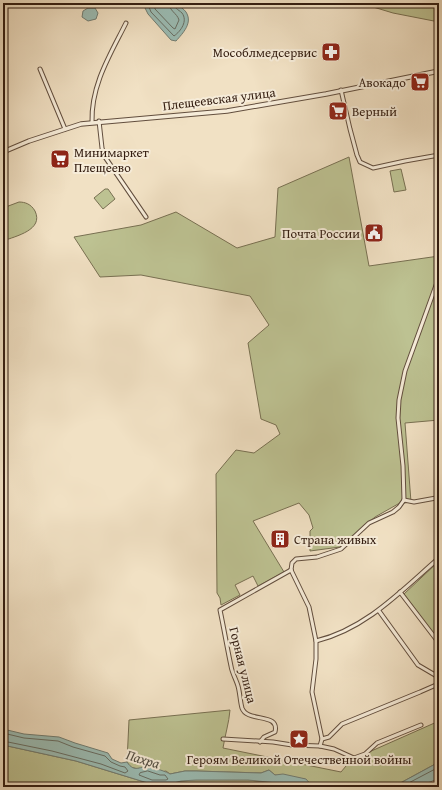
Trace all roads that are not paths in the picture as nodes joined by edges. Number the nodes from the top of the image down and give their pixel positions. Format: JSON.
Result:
{"nodes":[{"id":1,"x":126,"y":23,"type":"dead end"},
{"id":2,"x":40,"y":69,"type":"dead end"},
{"id":3,"x":439,"y":71,"type":"edge"},
{"id":4,"x":342,"y":90,"type":"junction"},
{"id":5,"x":99,"y":121,"type":"junction"},
{"id":6,"x":92,"y":122,"type":"junction"},
{"id":7,"x":65,"y":129,"type":"junction"},
{"id":8,"x":3,"y":152,"type":"edge"},
{"id":9,"x":439,"y":155,"type":"edge"},
{"id":10,"x":146,"y":217,"type":"dead end"},
{"id":11,"x":439,"y":277,"type":"edge"},
{"id":12,"x":404,"y":500,"type":"junction"},
{"id":13,"x":439,"y":500,"type":"edge"},
{"id":14,"x":439,"y":558,"type":"edge"},
{"id":15,"x":291,"y":570,"type":"junction"},
{"id":16,"x":400,"y":592,"type":"junction"},
{"id":17,"x":379,"y":611,"type":"junction"},
{"id":18,"x":316,"y":641,"type":"junction"},
{"id":19,"x":439,"y":643,"type":"edge"},
{"id":20,"x":439,"y":681,"type":"edge"},
{"id":21,"x":421,"y":726,"type":"dead end"},
{"id":22,"x":224,"y":739,"type":"dead end"},
{"id":23,"x":322,"y":740,"type":"junction"},
{"id":24,"x":260,"y":742,"type":"junction"},
{"id":25,"x":320,"y":746,"type":"junction"}],
"edges":[{"from":1,"to":6,"type":"street"},
{"from":2,"to":7,"type":"street"},
{"from":3,"to":4,"type":"street","name":"Плещеевская улица"},
{"from":4,"to":5,"type":"street","name":"Плещеевская улица"},
{"from":4,"to":9,"type":"street"},
{"from":5,"to":6,"type":"street","name":"Плещеевская улица"},
{"from":5,"to":10,"type":"street"},
{"from":6,"to":7,"type":"street","name":"Плещеевская улица"},
{"from":7,"to":8,"type":"street","name":"Плещеевская улица"},
{"from":11,"to":12,"type":"street"},
{"from":12,"to":13,"type":"street"},
{"from":12,"to":15,"type":"street"},
{"from":14,"to":16,"type":"street"},
{"from":15,"to":18,"type":"street"},
{"from":15,"to":24,"type":"street","name":"Горная улица"},
{"from":16,"to":17,"type":"street"},
{"from":16,"to":19,"type":"street"},
{"from":17,"to":18,"type":"street"},
{"from":17,"to":20,"type":"street"},
{"from":18,"to":23,"type":"street"},
{"from":20,"to":23,"type":"street"},
{"from":21,"to":25,"type":"street"},
{"from":22,"to":24,"type":"street"},
{"from":23,"to":25,"type":"street"},
{"from":24,"to":25,"type":"street"}]}
